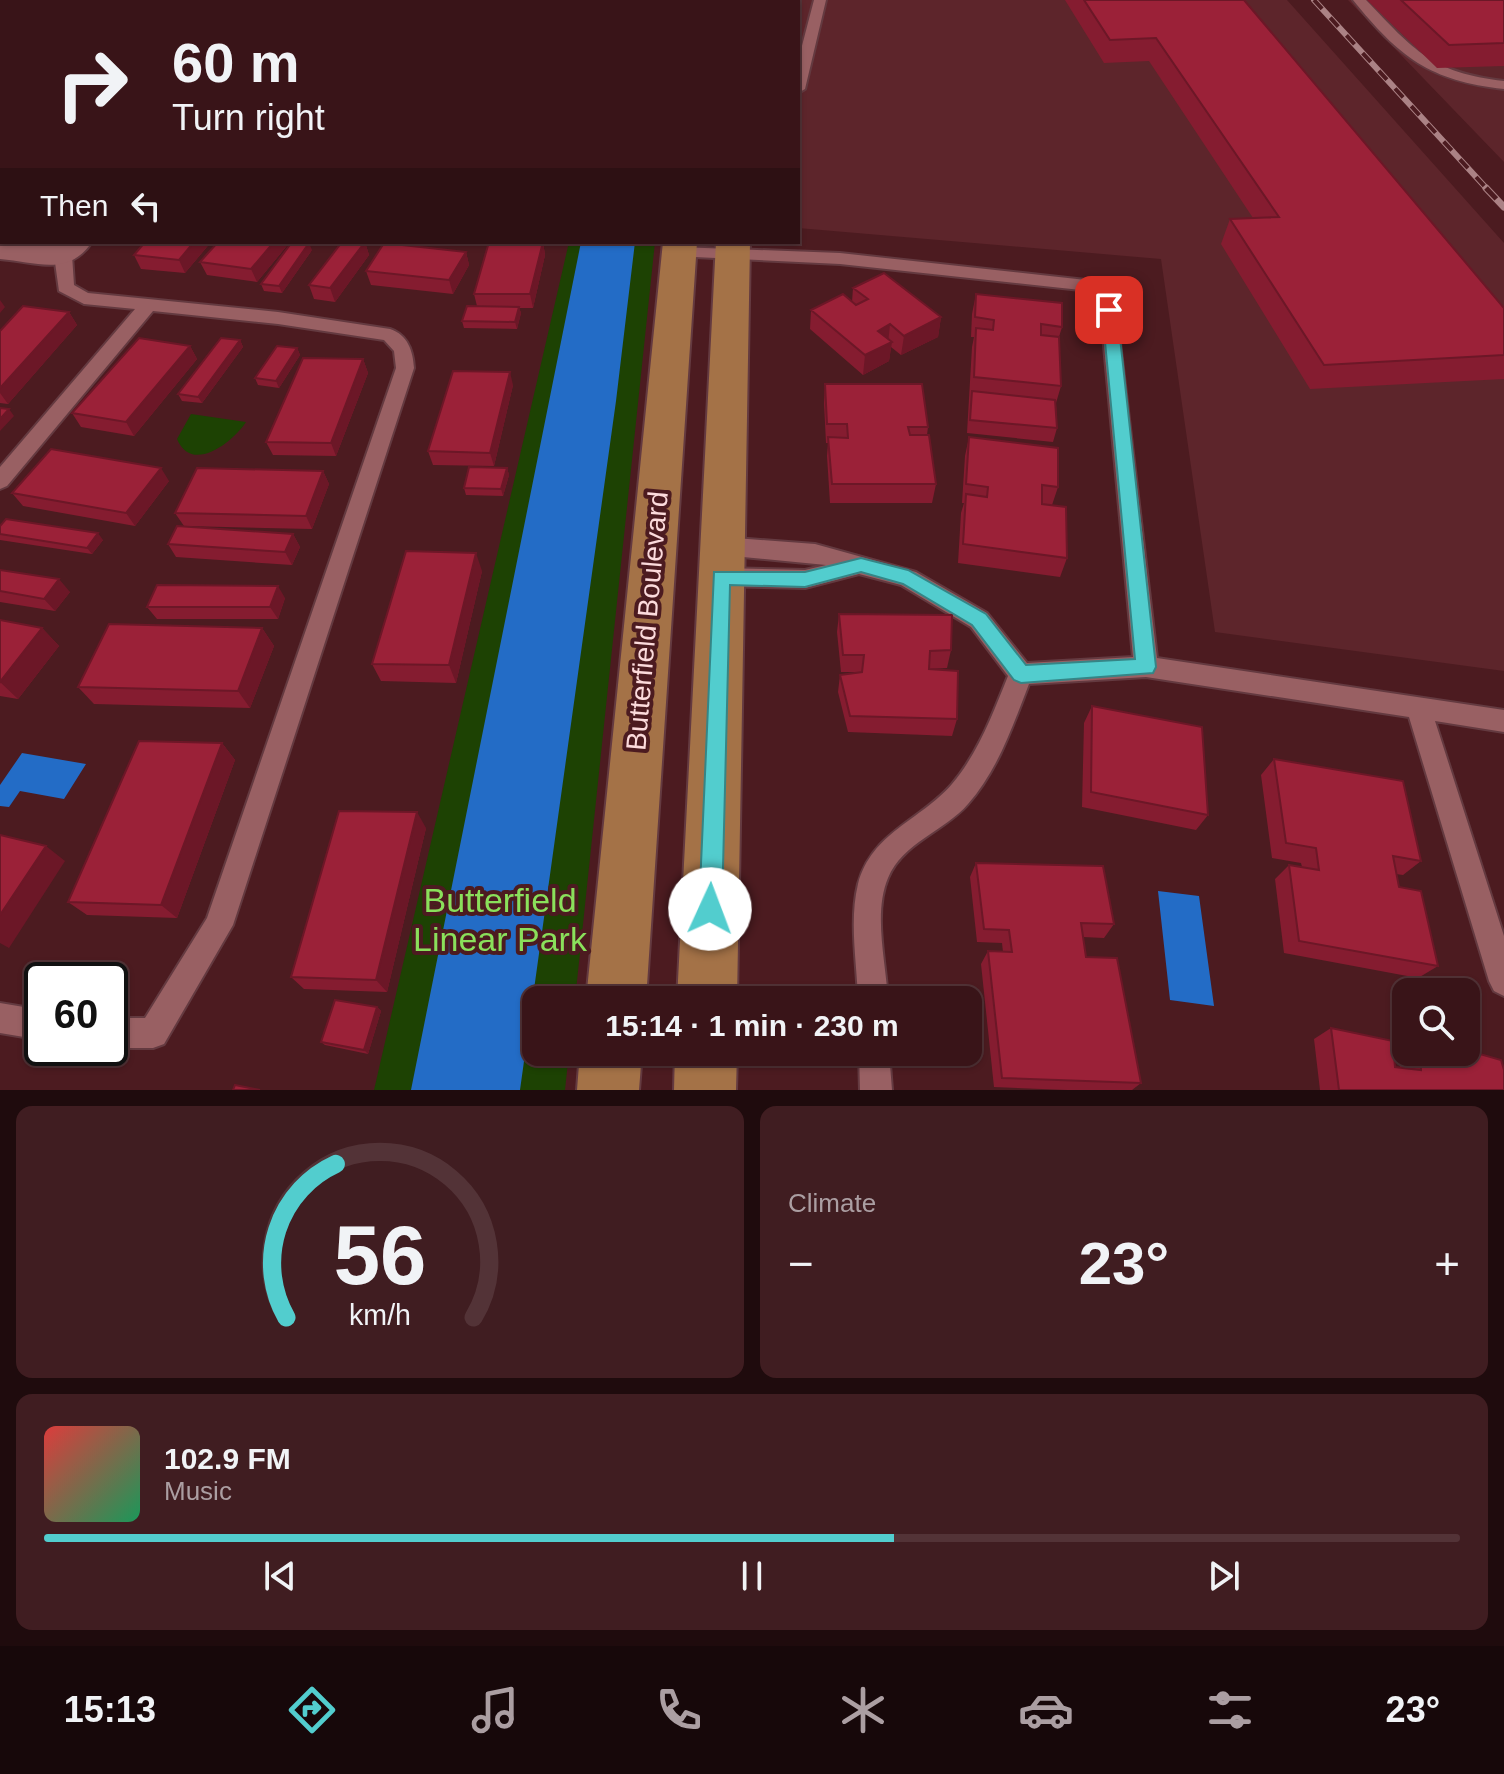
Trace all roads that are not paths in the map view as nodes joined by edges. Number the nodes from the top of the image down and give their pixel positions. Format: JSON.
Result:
{"nodes":[{"id":1,"x":820,"y":0,"type":"edge"},
{"id":2,"x":1359,"y":0,"type":"edge"},
{"id":3,"x":800,"y":81,"type":"edge"},
{"id":4,"x":1504,"y":85,"type":"edge"},
{"id":5,"x":679,"y":247,"type":"edge"},
{"id":6,"x":733,"y":247,"type":"edge"},
{"id":7,"x":0,"y":249,"type":"edge"},
{"id":8,"x":69,"y":249,"type":"edge"},
{"id":9,"x":150,"y":303,"type":"junction"},
{"id":10,"x":0,"y":481,"type":"edge"},
{"id":11,"x":721,"y":562,"type":"junction"},
{"id":12,"x":861,"y":565,"type":"junction"},
{"id":13,"x":1146,"y":667,"type":"junction"},
{"id":14,"x":1021,"y":674,"type":"junction"},
{"id":15,"x":1418,"y":708,"type":"junction"},
{"id":16,"x":1504,"y":721,"type":"edge"},
{"id":17,"x":1504,"y":981,"type":"edge"},
{"id":18,"x":617,"y":986,"type":"edge"},
{"id":19,"x":707,"y":986,"type":"edge"},
{"id":20,"x":873,"y":986,"type":"edge"},
{"id":21,"x":0,"y":1018,"type":"edge"},
{"id":22,"x":24,"y":1022,"type":"edge"},
{"id":23,"x":128,"y":1033,"type":"edge"},
{"id":24,"x":610,"y":1066,"type":"edge"},
{"id":25,"x":706,"y":1066,"type":"edge"},
{"id":26,"x":875,"y":1066,"type":"edge"},
{"id":27,"x":608,"y":1090,"type":"edge"},
{"id":28,"x":705,"y":1090,"type":"edge"},
{"id":29,"x":876,"y":1090,"type":"edge"}],
"edges":[{"from":1,"to":3,"type":"lane"},
{"from":2,"to":4,"type":"lane"},
{"from":5,"to":6,"type":"lane"},
{"from":5,"to":18,"type":"main road","name":"Butterfield Boulevard"},
{"from":6,"to":11,"type":"main road"},
{"from":6,"to":13,"type":"lane"},
{"from":7,"to":8,"type":"street"},
{"from":8,"to":9,"type":"lane"},
{"from":9,"to":10,"type":"lane"},
{"from":9,"to":23,"type":"lane"},
{"from":11,"to":12,"type":"lane"},
{"from":11,"to":12,"type":"lane"},
{"from":11,"to":19,"type":"main road"},
{"from":12,"to":14,"type":"lane"},
{"from":13,"to":14,"type":"lane"},
{"from":13,"to":15,"type":"lane"},
{"from":14,"to":20,"type":"lane"},
{"from":15,"to":16,"type":"lane"},
{"from":15,"to":17,"type":"lane"},
{"from":21,"to":22,"type":"lane"},
{"from":24,"to":27,"type":"main road"},
{"from":25,"to":28,"type":"main road"},
{"from":26,"to":29,"type":"lane"}]}
